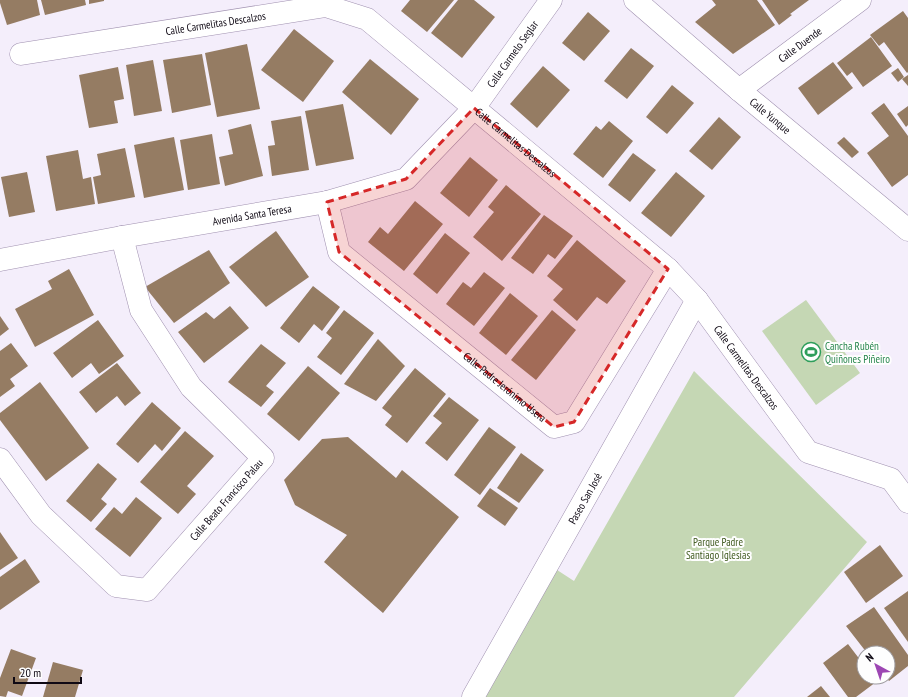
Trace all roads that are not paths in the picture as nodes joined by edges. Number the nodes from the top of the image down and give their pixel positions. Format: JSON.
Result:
{"nodes":[{"id":1,"x":551,"y":0,"type":"edge"},
{"id":2,"x":635,"y":0,"type":"edge"},
{"id":3,"x":860,"y":0,"type":"edge"},
{"id":4,"x":21,"y":54,"type":"dead end"},
{"id":5,"x":739,"y":90,"type":"junction"},
{"id":6,"x":474,"y":108,"type":"junction"},
{"id":7,"x":327,"y":202,"type":"junction"},
{"id":8,"x":906,"y":225,"type":"edge"},
{"id":9,"x":122,"y":237,"type":"junction"},
{"id":10,"x":0,"y":260,"type":"edge"},
{"id":11,"x":668,"y":269,"type":"junction"},
{"id":12,"x":697,"y":300,"type":"junction"},
{"id":13,"x":0,"y":459,"type":"edge"},
{"id":14,"x":908,"y":502,"type":"edge"},
{"id":15,"x":472,"y":697,"type":"edge"}],
"edges":[{"from":1,"to":6,"type":"street","name":"Calle Carmelo Seglar"},
{"from":2,"to":5,"type":"street","name":"Calle Yunque"},
{"from":3,"to":5,"type":"street","name":"Calle Duende"},
{"from":4,"to":6,"type":"street","name":"Calle Carmelitas Descalzos"},
{"from":5,"to":8,"type":"street","name":"Calle Yunque"},
{"from":6,"to":7,"type":"street","name":"Avenida Santa Teresa"},
{"from":6,"to":11,"type":"street","name":"Calle Carmelitas Descalzos"},
{"from":7,"to":9,"type":"street","name":"Avenida Santa Teresa"},
{"from":7,"to":11,"type":"street","name":"Calle Padre Jerónimo Usera"},
{"from":9,"to":10,"type":"street","name":"Avenida Santa Teresa"},
{"from":9,"to":13,"type":"street","name":"Calle Beato Francisco Palau"},
{"from":11,"to":12,"type":"street","name":"Calle Carmelitas Descalzos"},
{"from":12,"to":14,"type":"street","name":"Calle Carmelitas Descalzos"},
{"from":12,"to":15,"type":"street","name":"Paseo San José"}]}
